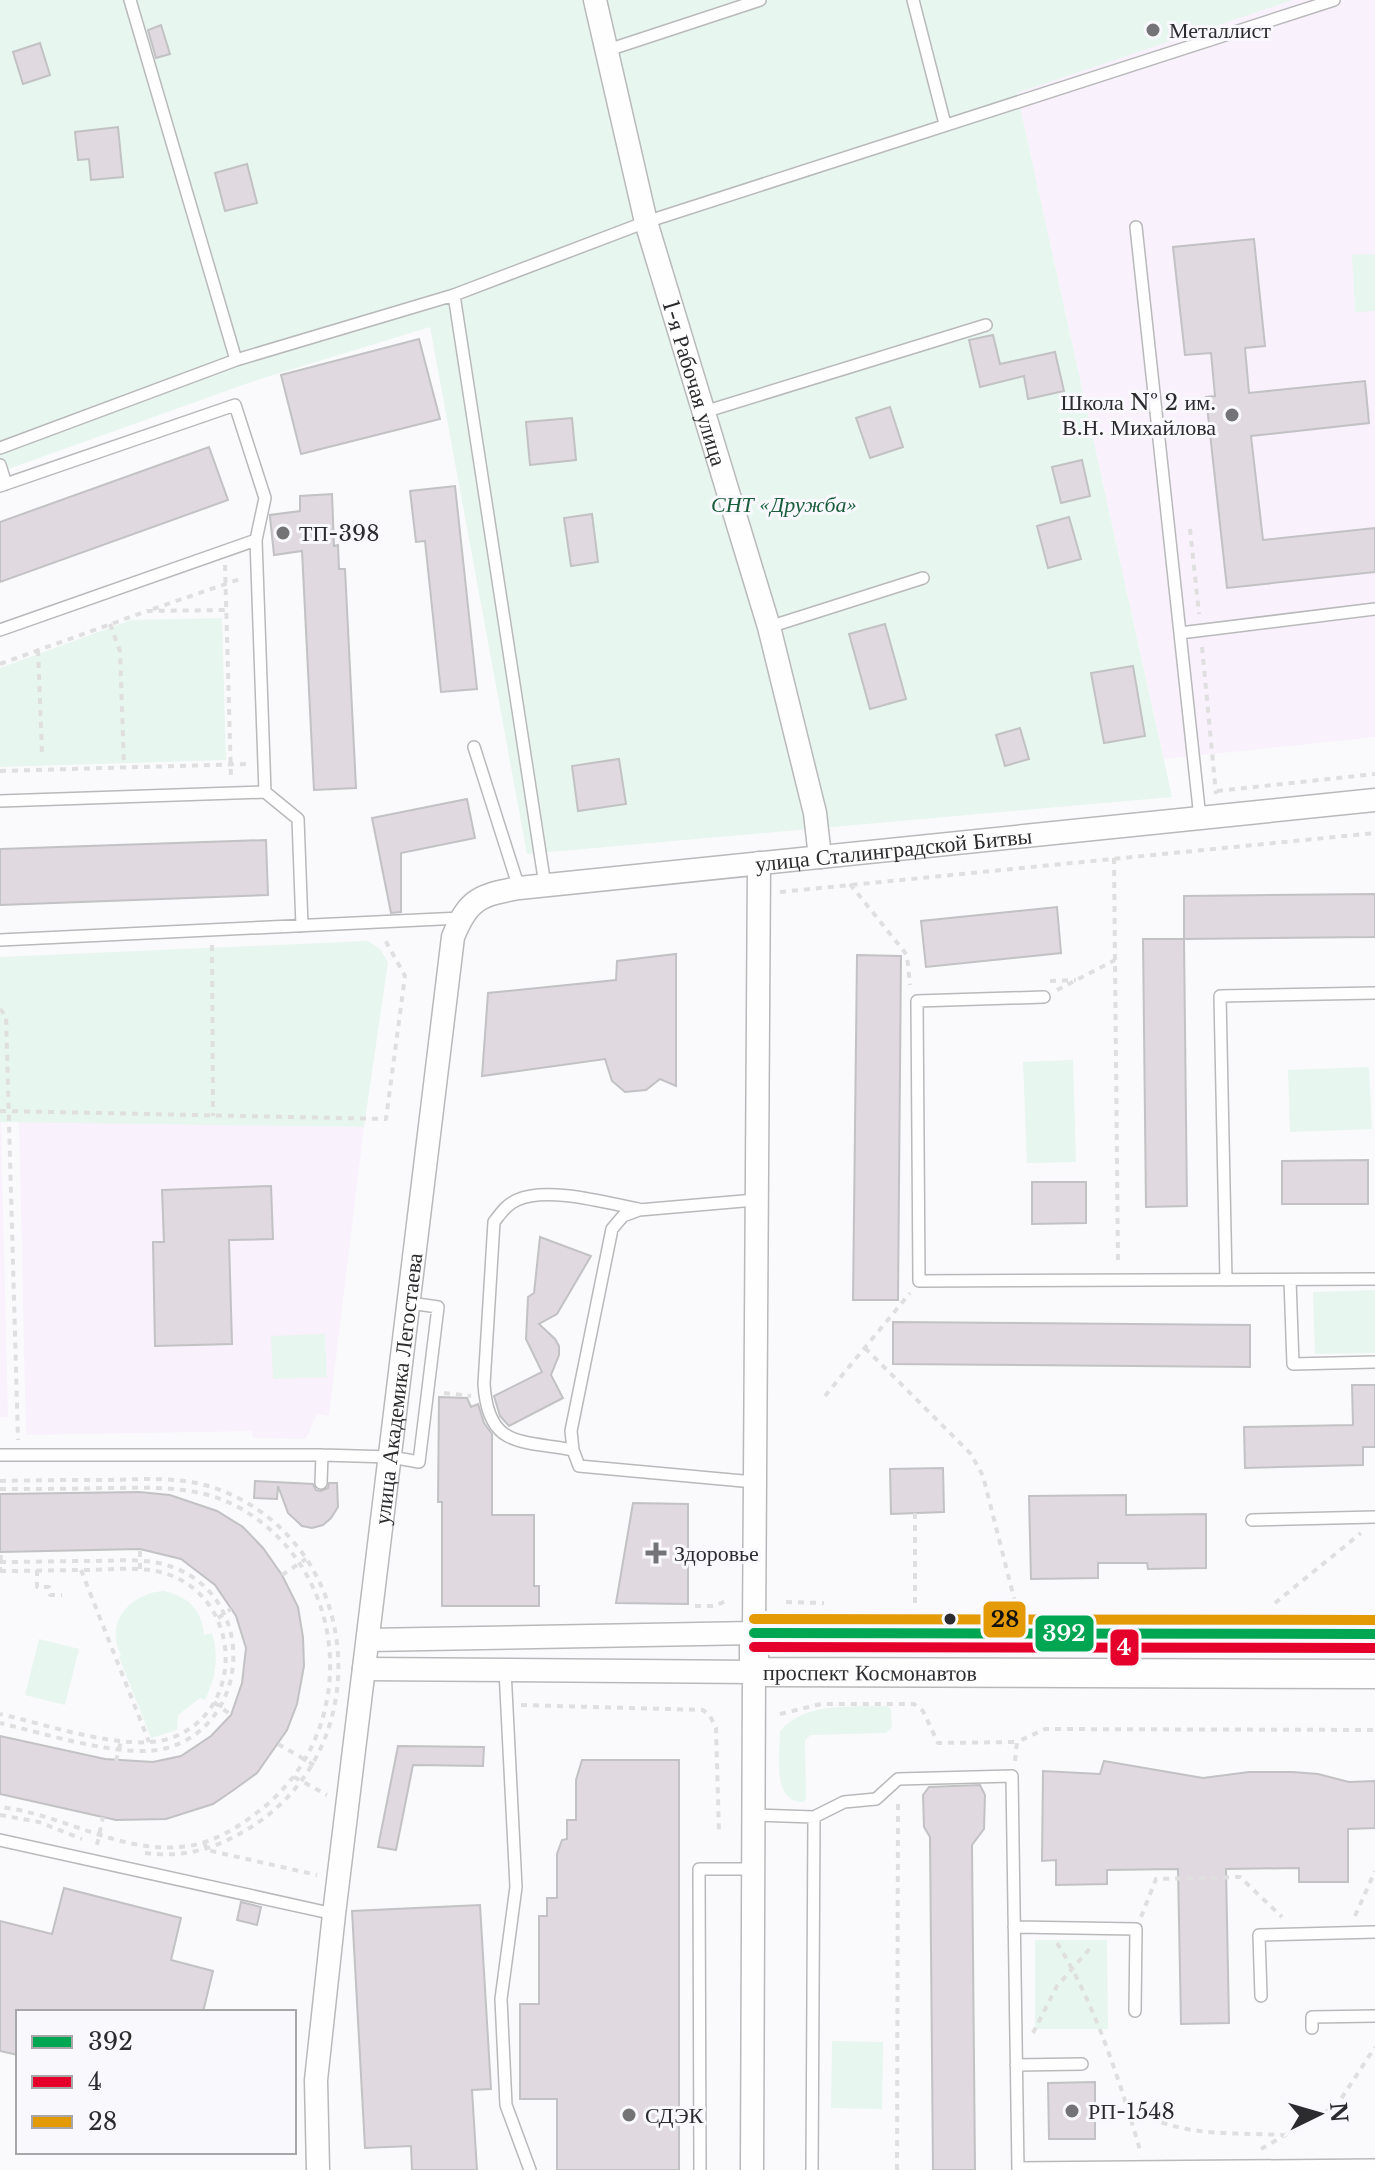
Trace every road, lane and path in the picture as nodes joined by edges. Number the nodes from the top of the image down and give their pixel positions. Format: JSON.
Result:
{"nodes":[{"id":1,"x":130,"y":0,"type":"edge"},
{"id":2,"x":595,"y":0,"type":"edge"},
{"id":3,"x":760,"y":0,"type":"edge"},
{"id":4,"x":913,"y":0,"type":"edge"},
{"id":5,"x":1334,"y":0,"type":"edge"},
{"id":6,"x":605,"y":51,"type":"junction"},
{"id":7,"x":945,"y":124,"type":"junction"},
{"id":8,"x":646,"y":222,"type":"junction"},
{"id":9,"x":1136,"y":227,"type":"dead end"},
{"id":10,"x":454,"y":295,"type":"junction"},
{"id":11,"x":986,"y":325,"type":"dead end"},
{"id":12,"x":236,"y":360,"type":"junction"},
{"id":13,"x":704,"y":412,"type":"junction"},
{"id":14,"x":0,"y":448,"type":"edge"},
{"id":15,"x":0,"y":465,"type":"edge"},
{"id":16,"x":3,"y":485,"type":"edge"},
{"id":17,"x":1190,"y":529,"type":"dead end"},
{"id":18,"x":256,"y":540,"type":"junction"},
{"id":19,"x":225,"y":551,"type":"junction"},
{"id":20,"x":257,"y":573,"type":"junction"},
{"id":21,"x":923,"y":578,"type":"dead end"},
{"id":22,"x":226,"y":584,"type":"junction"},
{"id":23,"x":1375,"y":609,"type":"edge"},
{"id":24,"x":226,"y":610,"type":"junction"},
{"id":25,"x":147,"y":611,"type":"junction"},
{"id":26,"x":110,"y":624,"type":"junction"},
{"id":27,"x":769,"y":627,"type":"junction"},
{"id":28,"x":0,"y":630,"type":"edge"},
{"id":29,"x":1201,"y":631,"type":"junction"},
{"id":30,"x":1180,"y":633,"type":"junction"},
{"id":31,"x":38,"y":650,"type":"junction"},
{"id":32,"x":0,"y":664,"type":"edge"},
{"id":33,"x":474,"y":747,"type":"dead end"},
{"id":34,"x":42,"y":753,"type":"dead end"},
{"id":35,"x":230,"y":764,"type":"junction"},
{"id":36,"x":250,"y":764,"type":"dead end"},
{"id":37,"x":124,"y":767,"type":"junction"},
{"id":38,"x":0,"y":771,"type":"edge"},
{"id":39,"x":1375,"y":774,"type":"edge"},
{"id":40,"x":1217,"y":791,"type":"junction"},
{"id":41,"x":265,"y":792,"type":"junction"},
{"id":42,"x":231,"y":794,"type":"junction"},
{"id":43,"x":1375,"y":800,"type":"edge"},
{"id":44,"x":0,"y":801,"type":"edge"},
{"id":45,"x":1207,"y":817,"type":"junction"},
{"id":46,"x":1375,"y":833,"type":"edge"},
{"id":47,"x":1209,"y":849,"type":"junction"},
{"id":48,"x":820,"y":857,"type":"junction"},
{"id":49,"x":1114,"y":858,"type":"junction"},
{"id":50,"x":759,"y":863,"type":"junction"},
{"id":51,"x":850,"y":884,"type":"junction"},
{"id":52,"x":545,"y":885,"type":"junction"},
{"id":53,"x":519,"y":888,"type":"junction"},
{"id":54,"x":759,"y":894,"type":"junction"},
{"id":55,"x":461,"y":918,"type":"junction"},
{"id":56,"x":376,"y":922,"type":"junction"},
{"id":57,"x":302,"y":926,"type":"junction"},
{"id":58,"x":211,"y":930,"type":"junction"},
{"id":59,"x":0,"y":940,"type":"edge"},
{"id":60,"x":1115,"y":960,"type":"junction"},
{"id":61,"x":1076,"y":980,"type":"junction"},
{"id":62,"x":1046,"y":981,"type":"dead end"},
{"id":63,"x":910,"y":985,"type":"dead end"},
{"id":64,"x":1375,"y":993,"type":"edge"},
{"id":65,"x":1044,"y":997,"type":"joint"},
{"id":66,"x":0,"y":1009,"type":"edge"},
{"id":67,"x":0,"y":1111,"type":"edge"},
{"id":68,"x":9,"y":1112,"type":"junction"},
{"id":69,"x":213,"y":1116,"type":"junction"},
{"id":70,"x":755,"y":1200,"type":"junction"},
{"id":71,"x":639,"y":1210,"type":"junction"},
{"id":72,"x":1375,"y":1279,"type":"edge"},
{"id":73,"x":1118,"y":1280,"type":"junction"},
{"id":74,"x":1226,"y":1280,"type":"junction"},
{"id":75,"x":1290,"y":1280,"type":"junction"},
{"id":76,"x":910,"y":1293,"type":"dead end"},
{"id":77,"x":410,"y":1303,"type":"junction"},
{"id":78,"x":865,"y":1348,"type":"junction"},
{"id":79,"x":1375,"y":1362,"type":"edge"},
{"id":80,"x":428,"y":1391,"type":"junction"},
{"id":81,"x":825,"y":1396,"type":"dead end"},
{"id":82,"x":485,"y":1398,"type":"junction"},
{"id":83,"x":573,"y":1450,"type":"junction"},
{"id":84,"x":0,"y":1455,"type":"edge"},
{"id":85,"x":19,"y":1455,"type":"junction"},
{"id":86,"x":322,"y":1455,"type":"junction"},
{"id":87,"x":391,"y":1457,"type":"junction"},
{"id":88,"x":138,"y":1480,"type":"junction"},
{"id":89,"x":0,"y":1481,"type":"edge"},
{"id":90,"x":754,"y":1482,"type":"junction"},
{"id":91,"x":321,"y":1483,"type":"dead end"},
{"id":92,"x":0,"y":1489,"type":"edge"},
{"id":93,"x":138,"y":1490,"type":"junction"},
{"id":94,"x":915,"y":1513,"type":"dead end"},
{"id":95,"x":1375,"y":1517,"type":"edge"},
{"id":96,"x":1252,"y":1520,"type":"dead end"},
{"id":97,"x":1364,"y":1531,"type":"dead end"},
{"id":98,"x":140,"y":1549,"type":"dead end"},
{"id":99,"x":1,"y":1552,"type":"edge"},
{"id":100,"x":306,"y":1559,"type":"junction"},
{"id":101,"x":140,"y":1561,"type":"junction"},
{"id":102,"x":0,"y":1562,"type":"edge"},
{"id":103,"x":299,"y":1564,"type":"junction"},
{"id":104,"x":140,"y":1569,"type":"junction"},
{"id":105,"x":37,"y":1570,"type":"junction"},
{"id":106,"x":81,"y":1570,"type":"junction"},
{"id":107,"x":0,"y":1572,"type":"edge"},
{"id":108,"x":282,"y":1575,"type":"dead end"},
{"id":109,"x":62,"y":1595,"type":"dead end"},
{"id":110,"x":726,"y":1601,"type":"dead end"},
{"id":111,"x":786,"y":1602,"type":"dead end"},
{"id":112,"x":1015,"y":1602,"type":"dead end"},
{"id":113,"x":824,"y":1603,"type":"dead end"},
{"id":114,"x":915,"y":1603,"type":"dead end"},
{"id":115,"x":1275,"y":1603,"type":"dead end"},
{"id":116,"x":695,"y":1606,"type":"dead end"},
{"id":117,"x":231,"y":1609,"type":"dead end"},
{"id":118,"x":225,"y":1614,"type":"junction"},
{"id":119,"x":218,"y":1618,"type":"junction"},
{"id":120,"x":754,"y":1633,"type":"junction"},
{"id":121,"x":1375,"y":1634,"type":"edge"},
{"id":122,"x":368,"y":1640,"type":"junction"},
{"id":123,"x":364,"y":1669,"type":"junction"},
{"id":124,"x":505,"y":1670,"type":"junction"},
{"id":125,"x":754,"y":1672,"type":"junction"},
{"id":126,"x":1375,"y":1674,"type":"edge"},
{"id":127,"x":214,"y":1702,"type":"junction"},
{"id":128,"x":507,"y":1705,"type":"junction"},
{"id":129,"x":221,"y":1707,"type":"junction"},
{"id":130,"x":0,"y":1714,"type":"edge"},
{"id":131,"x":780,"y":1714,"type":"dead end"},
{"id":132,"x":231,"y":1715,"type":"dead end"},
{"id":133,"x":0,"y":1723,"type":"edge"},
{"id":134,"x":1375,"y":1730,"type":"edge"},
{"id":135,"x":121,"y":1741,"type":"junction"},
{"id":136,"x":1017,"y":1742,"type":"junction"},
{"id":137,"x":149,"y":1743,"type":"junction"},
{"id":138,"x":278,"y":1744,"type":"dead end"},
{"id":139,"x":119,"y":1749,"type":"junction"},
{"id":140,"x":116,"y":1761,"type":"dead end"},
{"id":141,"x":306,"y":1761,"type":"junction"},
{"id":142,"x":314,"y":1765,"type":"junction"},
{"id":143,"x":1012,"y":1776,"type":"junction"},
{"id":144,"x":294,"y":1777,"type":"junction"},
{"id":145,"x":898,"y":1779,"type":"junction"},
{"id":146,"x":301,"y":1782,"type":"junction"},
{"id":147,"x":347,"y":1805,"type":"junction"},
{"id":148,"x":0,"y":1807,"type":"edge"},
{"id":149,"x":0,"y":1815,"type":"edge"},
{"id":150,"x":753,"y":1815,"type":"junction"},
{"id":151,"x":103,"y":1817,"type":"dead end"},
{"id":152,"x":814,"y":1817,"type":"junction"},
{"id":153,"x":719,"y":1833,"type":"dead end"},
{"id":154,"x":99,"y":1837,"type":"junction"},
{"id":155,"x":0,"y":1840,"type":"edge"},
{"id":156,"x":204,"y":1842,"type":"junction"},
{"id":157,"x":97,"y":1845,"type":"junction"},
{"id":158,"x":109,"y":1848,"type":"dead end"},
{"id":159,"x":207,"y":1850,"type":"junction"},
{"id":160,"x":133,"y":1851,"type":"dead end"},
{"id":161,"x":753,"y":1869,"type":"junction"},
{"id":162,"x":1375,"y":1871,"type":"edge"},
{"id":163,"x":339,"y":1880,"type":"junction"},
{"id":164,"x":334,"y":1914,"type":"junction"},
{"id":165,"x":1352,"y":1923,"type":"dead end"},
{"id":166,"x":1290,"y":1925,"type":"dead end"},
{"id":167,"x":1014,"y":1927,"type":"junction"},
{"id":168,"x":1048,"y":1928,"type":"junction"},
{"id":169,"x":1108,"y":1928,"type":"junction"},
{"id":170,"x":1136,"y":1929,"type":"junction"},
{"id":171,"x":1375,"y":1932,"type":"edge"},
{"id":172,"x":1073,"y":1969,"type":"junction"},
{"id":173,"x":1261,"y":1996,"type":"dead end"},
{"id":174,"x":1135,"y":2011,"type":"dead end"},
{"id":175,"x":1375,"y":2016,"type":"edge"},
{"id":176,"x":1312,"y":2028,"type":"dead end"},
{"id":177,"x":1375,"y":2047,"type":"edge"},
{"id":178,"x":1082,"y":2064,"type":"dead end"},
{"id":179,"x":1016,"y":2065,"type":"junction"},
{"id":180,"x":1127,"y":2106,"type":"junction"},
{"id":181,"x":1284,"y":2135,"type":"junction"},
{"id":182,"x":1375,"y":2165,"type":"edge"},
{"id":183,"x":1231,"y":2166,"type":"junction"},
{"id":184,"x":1145,"y":2167,"type":"junction"},
{"id":185,"x":1018,"y":2169,"type":"edge"},
{"id":186,"x":318,"y":2170,"type":"edge"},
{"id":187,"x":530,"y":2170,"type":"edge"},
{"id":188,"x":700,"y":2170,"type":"edge"},
{"id":189,"x":752,"y":2170,"type":"edge"},
{"id":190,"x":812,"y":2170,"type":"edge"},
{"id":191,"x":897,"y":2170,"type":"edge"}],
"edges":[{"from":1,"to":12,"type":"lane"},
{"from":2,"to":6,"type":"street","name":"1-я Рабочая улица"},
{"from":3,"to":6,"type":"lane"},
{"from":4,"to":7,"type":"lane"},
{"from":5,"to":7,"type":"lane"},
{"from":6,"to":8,"type":"street","name":"1-я Рабочая улица"},
{"from":7,"to":8,"type":"lane"},
{"from":8,"to":10,"type":"lane"},
{"from":8,"to":13,"type":"street","name":"1-я Рабочая улица"},
{"from":9,"to":30,"type":"lane"},
{"from":10,"to":12,"type":"lane"},
{"from":10,"to":52,"type":"lane"},
{"from":11,"to":13,"type":"lane"},
{"from":12,"to":14,"type":"lane"},
{"from":13,"to":27,"type":"street","name":"1-я Рабочая улица"},
{"from":15,"to":16,"type":"lane"},
{"from":16,"to":18,"type":"lane"},
{"from":17,"to":29,"type":"path"},
{"from":18,"to":19,"type":"lane"},
{"from":18,"to":20,"type":"lane"},
{"from":19,"to":22,"type":"path"},
{"from":19,"to":28,"type":"lane"},
{"from":20,"to":22,"type":"path"},
{"from":20,"to":41,"type":"lane"},
{"from":21,"to":27,"type":"lane"},
{"from":22,"to":24,"type":"path"},
{"from":22,"to":25,"type":"path"},
{"from":23,"to":29,"type":"lane"},
{"from":24,"to":25,"type":"path"},
{"from":24,"to":35,"type":"path"},
{"from":25,"to":26,"type":"path"},
{"from":26,"to":31,"type":"path"},
{"from":26,"to":37,"type":"path"},
{"from":27,"to":48,"type":"street","name":"1-я Рабочая улица"},
{"from":29,"to":30,"type":"lane"},
{"from":29,"to":40,"type":"path"},
{"from":30,"to":45,"type":"lane"},
{"from":31,"to":32,"type":"path"},
{"from":31,"to":34,"type":"path"},
{"from":33,"to":53,"type":"lane"},
{"from":35,"to":36,"type":"path"},
{"from":35,"to":37,"type":"path"},
{"from":35,"to":42,"type":"path"},
{"from":37,"to":38,"type":"path"},
{"from":39,"to":40,"type":"path"},
{"from":40,"to":45,"type":"path"},
{"from":41,"to":42,"type":"lane"},
{"from":41,"to":57,"type":"lane"},
{"from":42,"to":44,"type":"lane"},
{"from":43,"to":45,"type":"street","name":"улица Сталинградской Битвы"},
{"from":45,"to":47,"type":"path"},
{"from":45,"to":48,"type":"street","name":"улица Сталинградской Битвы"},
{"from":46,"to":47,"type":"path"},
{"from":47,"to":49,"type":"path"},
{"from":48,"to":50,"type":"street","name":"улица Сталинградской Битвы"},
{"from":49,"to":51,"type":"path"},
{"from":49,"to":60,"type":"path"},
{"from":50,"to":52,"type":"street"},
{"from":50,"to":54,"type":"street","name":"улица Сталинградской Битвы"},
{"from":51,"to":54,"type":"path"},
{"from":51,"to":63,"type":"path"},
{"from":52,"to":53,"type":"street"},
{"from":53,"to":55,"type":"street"},
{"from":54,"to":70,"type":"street","name":"улица Сталинградской Битвы"},
{"from":55,"to":56,"type":"lane"},
{"from":55,"to":77,"type":"street","name":"улица Академика Легостаева"},
{"from":56,"to":57,"type":"lane"},
{"from":56,"to":69,"type":"path"},
{"from":57,"to":58,"type":"lane"},
{"from":58,"to":59,"type":"lane"},
{"from":58,"to":69,"type":"path"},
{"from":60,"to":61,"type":"path"},
{"from":60,"to":73,"type":"path"},
{"from":61,"to":62,"type":"path"},
{"from":61,"to":65,"type":"path"},
{"from":64,"to":74,"type":"lane"},
{"from":65,"to":73,"type":"lane"},
{"from":66,"to":68,"type":"path"},
{"from":67,"to":68,"type":"path"},
{"from":68,"to":69,"type":"path"},
{"from":68,"to":85,"type":"path"},
{"from":70,"to":71,"type":"lane"},
{"from":70,"to":90,"type":"street","name":"улица Сталинградской Битвы"},
{"from":71,"to":82,"type":"lane"},
{"from":71,"to":83,"type":"lane"},
{"from":72,"to":75,"type":"lane"},
{"from":73,"to":74,"type":"lane"},
{"from":74,"to":75,"type":"lane"},
{"from":75,"to":79,"type":"lane"},
{"from":76,"to":78,"type":"path"},
{"from":77,"to":80,"type":"lane"},
{"from":77,"to":87,"type":"street","name":"улица Академика Легостаева"},
{"from":78,"to":81,"type":"path"},
{"from":78,"to":112,"type":"path"},
{"from":80,"to":82,"type":"path"},
{"from":80,"to":87,"type":"lane"},
{"from":82,"to":83,"type":"lane"},
{"from":83,"to":90,"type":"lane"},
{"from":84,"to":85,"type":"lane"},
{"from":85,"to":86,"type":"lane"},
{"from":86,"to":87,"type":"lane"},
{"from":86,"to":91,"type":"lane"},
{"from":87,"to":122,"type":"street","name":"улица Академика Легостаева"},
{"from":88,"to":89,"type":"path"},
{"from":88,"to":93,"type":"path"},
{"from":88,"to":100,"type":"path"},
{"from":90,"to":120,"type":"street","name":"улица Сталинградской Битвы"},
{"from":92,"to":93,"type":"path"},
{"from":93,"to":103,"type":"path"},
{"from":94,"to":114,"type":"path"},
{"from":95,"to":96,"type":"lane"},
{"from":97,"to":115,"type":"path"},
{"from":98,"to":101,"type":"path"},
{"from":99,"to":102,"type":"path"},
{"from":100,"to":103,"type":"path"},
{"from":100,"to":142,"type":"path"},
{"from":101,"to":102,"type":"path"},
{"from":101,"to":104,"type":"path"},
{"from":101,"to":118,"type":"path"},
{"from":102,"to":107,"type":"path"},
{"from":103,"to":108,"type":"path"},
{"from":103,"to":141,"type":"path"},
{"from":104,"to":106,"type":"path"},
{"from":104,"to":119,"type":"path"},
{"from":105,"to":106,"type":"path"},
{"from":105,"to":107,"type":"path"},
{"from":105,"to":109,"type":"path"},
{"from":106,"to":137,"type":"path"},
{"from":110,"to":116,"type":"path"},
{"from":111,"to":113,"type":"path"},
{"from":117,"to":118,"type":"path"},
{"from":118,"to":119,"type":"path"},
{"from":118,"to":129,"type":"path"},
{"from":119,"to":127,"type":"path"},
{"from":120,"to":121,"type":"street","name":"проспект Космонавтов"},
{"from":120,"to":122,"type":"street","name":"проспект Космонавтов"},
{"from":120,"to":125,"type":"street","name":"улица Сталинградской Битвы"},
{"from":122,"to":123,"type":"street","name":"улица Академика Легостаева"},
{"from":123,"to":124,"type":"street","name":"проспект Космонавтов"},
{"from":123,"to":147,"type":"street","name":"улица Академика Легостаева"},
{"from":124,"to":125,"type":"street","name":"проспект Космонавтов"},
{"from":124,"to":128,"type":"lane"},
{"from":125,"to":126,"type":"street","name":"проспект Космонавтов"},
{"from":125,"to":150,"type":"street","name":"улица Сталинградской Битвы"},
{"from":127,"to":129,"type":"path"},
{"from":127,"to":137,"type":"path"},
{"from":128,"to":153,"type":"path"},
{"from":128,"to":187,"type":"lane"},
{"from":129,"to":132,"type":"path"},
{"from":129,"to":139,"type":"path"},
{"from":130,"to":135,"type":"path"},
{"from":131,"to":136,"type":"path"},
{"from":133,"to":139,"type":"path"},
{"from":134,"to":136,"type":"path"},
{"from":135,"to":137,"type":"path"},
{"from":135,"to":139,"type":"path"},
{"from":136,"to":143,"type":"path"},
{"from":138,"to":141,"type":"path"},
{"from":139,"to":140,"type":"path"},
{"from":141,"to":142,"type":"path"},
{"from":141,"to":144,"type":"path"},
{"from":142,"to":146,"type":"path"},
{"from":143,"to":145,"type":"lane"},
{"from":143,"to":167,"type":"lane"},
{"from":144,"to":146,"type":"path"},
{"from":144,"to":156,"type":"path"},
{"from":145,"to":152,"type":"lane"},
{"from":145,"to":191,"type":"path"},
{"from":146,"to":147,"type":"path"},
{"from":146,"to":159,"type":"path"},
{"from":147,"to":163,"type":"street","name":"улица Академика Легостаева"},
{"from":148,"to":154,"type":"path"},
{"from":149,"to":157,"type":"path"},
{"from":150,"to":152,"type":"lane"},
{"from":150,"to":161,"type":"street","name":"улица Сталинградской Битвы"},
{"from":151,"to":154,"type":"path"},
{"from":152,"to":190,"type":"lane"},
{"from":154,"to":156,"type":"path"},
{"from":154,"to":157,"type":"path"},
{"from":155,"to":164,"type":"lane"},
{"from":156,"to":159,"type":"path"},
{"from":157,"to":158,"type":"path"},
{"from":159,"to":160,"type":"path"},
{"from":159,"to":163,"type":"path"},
{"from":161,"to":188,"type":"lane"},
{"from":161,"to":189,"type":"street","name":"улица Сталинградской Битвы"},
{"from":162,"to":165,"type":"path"},
{"from":163,"to":164,"type":"street","name":"улица Академика Легостаева"},
{"from":164,"to":186,"type":"street","name":"улица Академика Легостаева"},
{"from":166,"to":170,"type":"path"},
{"from":167,"to":168,"type":"lane"},
{"from":167,"to":179,"type":"lane"},
{"from":168,"to":169,"type":"lane"},
{"from":168,"to":172,"type":"path"},
{"from":169,"to":170,"type":"lane"},
{"from":169,"to":172,"type":"path"},
{"from":170,"to":174,"type":"lane"},
{"from":171,"to":173,"type":"lane"},
{"from":172,"to":179,"type":"path"},
{"from":172,"to":180,"type":"path"},
{"from":175,"to":176,"type":"lane"},
{"from":177,"to":181,"type":"path"},
{"from":178,"to":179,"type":"lane"},
{"from":179,"to":185,"type":"lane"},
{"from":180,"to":181,"type":"path"},
{"from":180,"to":184,"type":"path"},
{"from":181,"to":183,"type":"path"},
{"from":182,"to":183,"type":"lane"},
{"from":183,"to":184,"type":"lane"},
{"from":184,"to":185,"type":"lane"}]}
